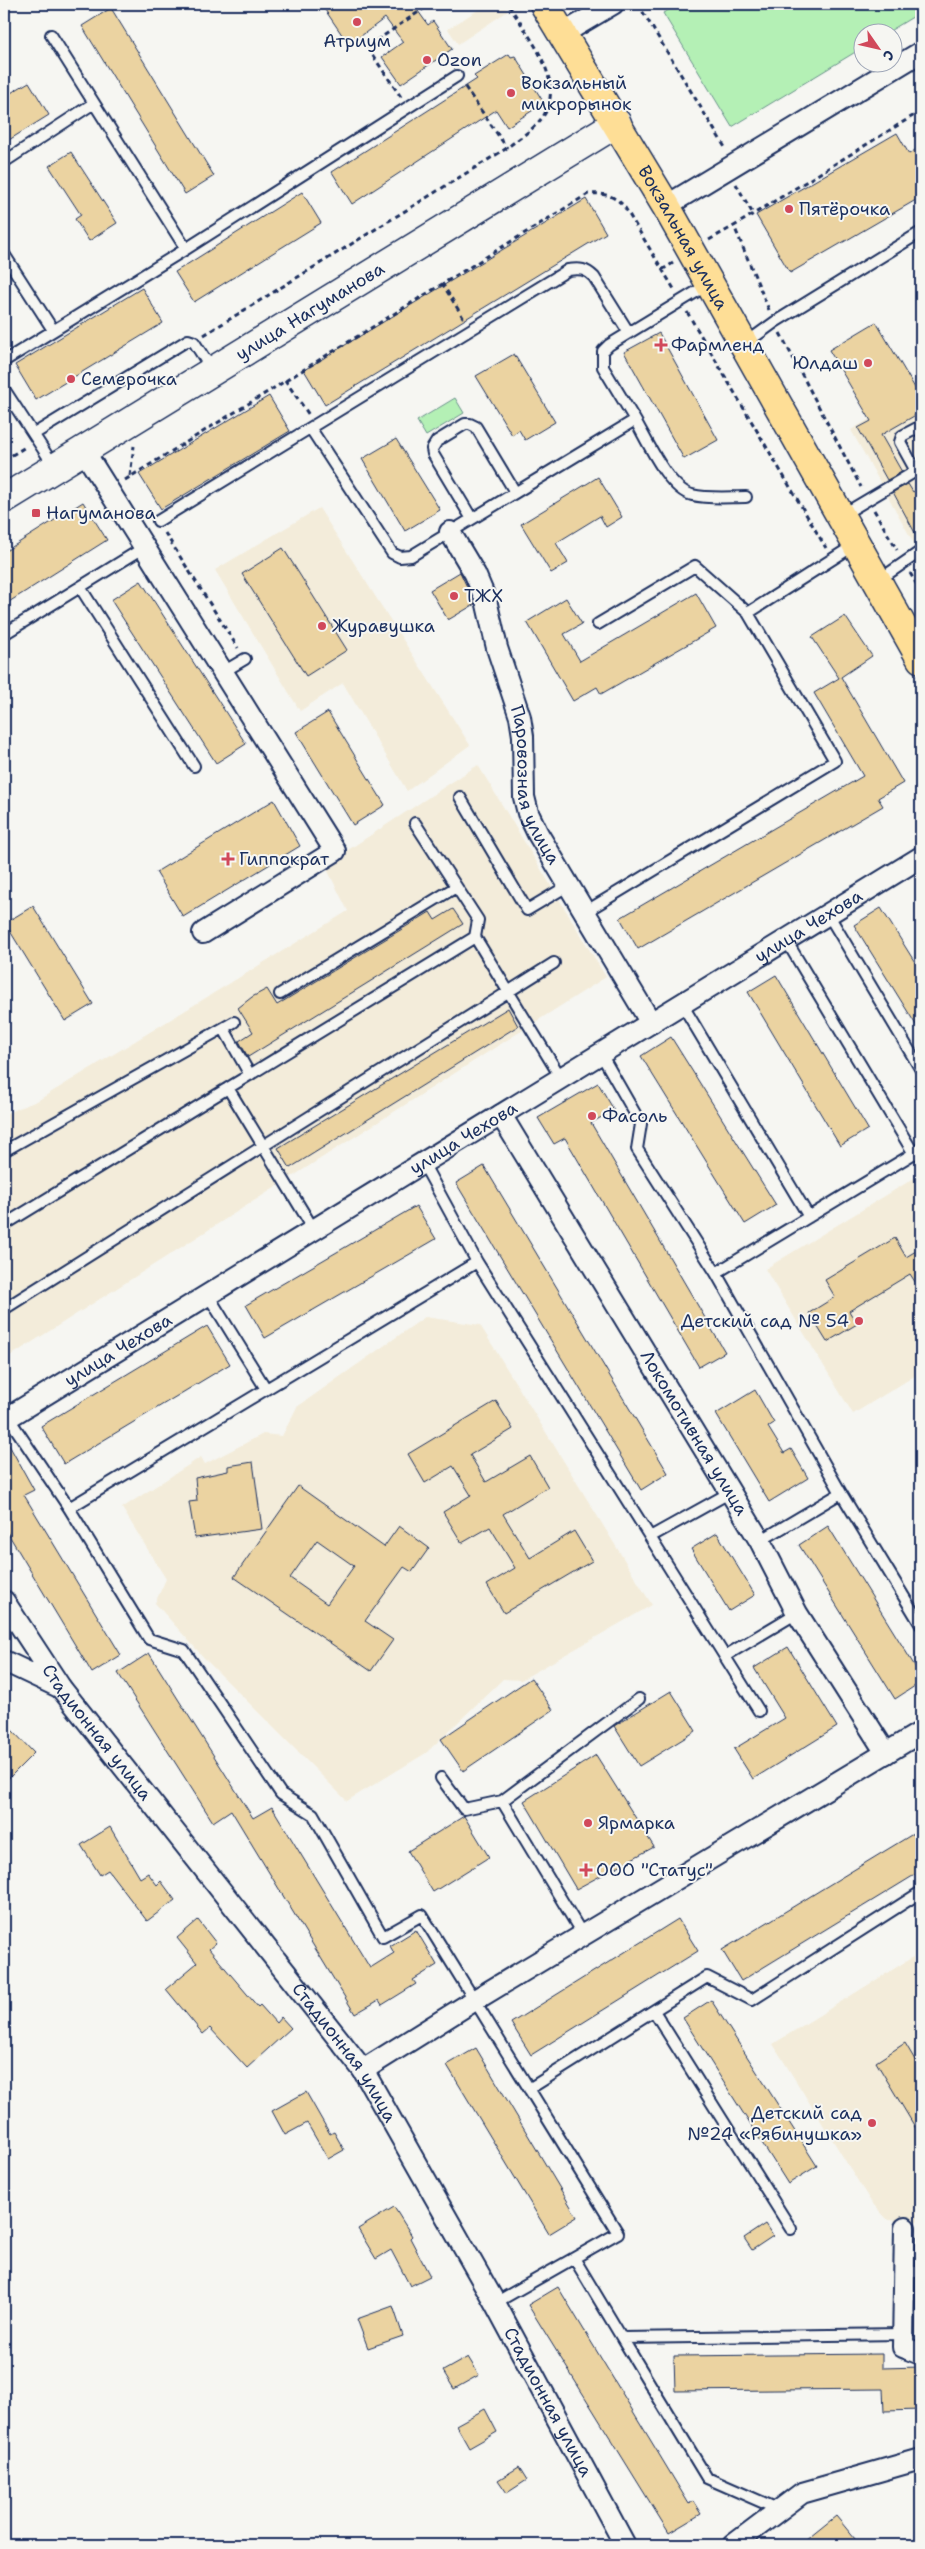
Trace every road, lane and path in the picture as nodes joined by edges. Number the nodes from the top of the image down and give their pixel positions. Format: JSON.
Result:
{"nodes":[{"id":1,"x":420,"y":4,"type":"edge"},
{"id":2,"x":508,"y":4,"type":"edge"},
{"id":3,"x":544,"y":4,"type":"edge"},
{"id":4,"x":613,"y":4,"type":"edge"},
{"id":5,"x":638,"y":4,"type":"edge"},
{"id":6,"x":564,"y":33,"type":"junction"},
{"id":7,"x":51,"y":36,"type":"dead end"},
{"id":8,"x":921,"y":52,"type":"edge"},
{"id":9,"x":457,"y":76,"type":"joint"},
{"id":10,"x":409,"y":92,"type":"dead end"},
{"id":11,"x":94,"y":103,"type":"junction"},
{"id":12,"x":921,"y":111,"type":"edge"},
{"id":13,"x":617,"y":123,"type":"junction"},
{"id":14,"x":507,"y":148,"type":"junction"},
{"id":15,"x":4,"y":162,"type":"edge"},
{"id":16,"x":731,"y":167,"type":"junction"},
{"id":17,"x":666,"y":206,"type":"junction"},
{"id":18,"x":753,"y":214,"type":"junction"},
{"id":19,"x":734,"y":226,"type":"junction"},
{"id":20,"x":921,"y":232,"type":"edge"},
{"id":21,"x":704,"y":243,"type":"dead end"},
{"id":22,"x":186,"y":249,"type":"junction"},
{"id":23,"x":4,"y":254,"type":"edge"},
{"id":24,"x":678,"y":260,"type":"dead end"},
{"id":25,"x":662,"y":270,"type":"junction"},
{"id":26,"x":442,"y":283,"type":"junction"},
{"id":27,"x":710,"y":283,"type":"junction"},
{"id":28,"x":680,"y":301,"type":"junction"},
{"id":29,"x":775,"y":322,"type":"junction"},
{"id":30,"x":53,"y":330,"type":"junction"},
{"id":31,"x":471,"y":330,"type":"junction"},
{"id":32,"x":629,"y":332,"type":"junction"},
{"id":33,"x":194,"y":342,"type":"junction"},
{"id":34,"x":743,"y":345,"type":"junction"},
{"id":35,"x":4,"y":361,"type":"edge"},
{"id":36,"x":212,"y":371,"type":"junction"},
{"id":37,"x":285,"y":380,"type":"junction"},
{"id":38,"x":4,"y":389,"type":"edge"},
{"id":39,"x":635,"y":420,"type":"junction"},
{"id":40,"x":921,"y":426,"type":"edge"},
{"id":41,"x":314,"y":428,"type":"junction"},
{"id":42,"x":36,"y":437,"type":"junction"},
{"id":43,"x":135,"y":438,"type":"dead end"},
{"id":44,"x":84,"y":451,"type":"junction"},
{"id":45,"x":4,"y":460,"type":"edge"},
{"id":46,"x":55,"y":468,"type":"junction"},
{"id":47,"x":918,"y":470,"type":"edge"},
{"id":48,"x":130,"y":476,"type":"junction"},
{"id":49,"x":110,"y":490,"type":"junction"},
{"id":50,"x":515,"y":492,"type":"junction"},
{"id":51,"x":746,"y":497,"type":"dead end"},
{"id":52,"x":4,"y":499,"type":"edge"},
{"id":53,"x":867,"y":499,"type":"junction"},
{"id":54,"x":841,"y":515,"type":"junction"},
{"id":55,"x":472,"y":519,"type":"junction"},
{"id":56,"x":158,"y":521,"type":"joint"},
{"id":57,"x":450,"y":532,"type":"junction"},
{"id":58,"x":856,"y":543,"type":"junction"},
{"id":59,"x":145,"y":547,"type":"junction"},
{"id":60,"x":921,"y":551,"type":"edge"},
{"id":61,"x":832,"y":559,"type":"junction"},
{"id":62,"x":904,"y":562,"type":"junction"},
{"id":63,"x":878,"y":581,"type":"junction"},
{"id":64,"x":80,"y":587,"type":"junction"},
{"id":65,"x":921,"y":592,"type":"edge"},
{"id":66,"x":748,"y":613,"type":"junction"},
{"id":67,"x":598,"y":624,"type":"dead end"},
{"id":68,"x":4,"y":634,"type":"edge"},
{"id":69,"x":245,"y":659,"type":"joint"},
{"id":70,"x":921,"y":659,"type":"edge"},
{"id":71,"x":224,"y":672,"type":"junction"},
{"id":72,"x":194,"y":766,"type":"dead end"},
{"id":73,"x":460,"y":797,"type":"dead end"},
{"id":74,"x":415,"y":823,"type":"dead end"},
{"id":75,"x":920,"y":861,"type":"edge"},
{"id":76,"x":569,"y":885,"type":"junction"},
{"id":77,"x":456,"y":886,"type":"junction"},
{"id":78,"x":585,"y":912,"type":"junction"},
{"id":79,"x":828,"y":914,"type":"junction"},
{"id":80,"x":203,"y":933,"type":"dead end"},
{"id":81,"x":475,"y":937,"type":"junction"},
{"id":82,"x":786,"y":940,"type":"junction"},
{"id":83,"x":554,"y":963,"type":"dead end"},
{"id":84,"x":508,"y":992,"type":"junction"},
{"id":85,"x":280,"y":994,"type":"dead end"},
{"id":86,"x":682,"y":1004,"type":"junction"},
{"id":87,"x":234,"y":1022,"type":"dead end"},
{"id":88,"x":651,"y":1023,"type":"junction"},
{"id":89,"x":224,"y":1029,"type":"junction"},
{"id":90,"x":601,"y":1054,"type":"junction"},
{"id":91,"x":921,"y":1070,"type":"edge"},
{"id":92,"x":250,"y":1075,"type":"junction"},
{"id":93,"x":561,"y":1078,"type":"junction"},
{"id":94,"x":228,"y":1088,"type":"junction"},
{"id":95,"x":501,"y":1115,"type":"junction"},
{"id":96,"x":264,"y":1146,"type":"junction"},
{"id":97,"x":4,"y":1151,"type":"edge"},
{"id":98,"x":917,"y":1152,"type":"edge"},
{"id":99,"x":423,"y":1163,"type":"junction"},
{"id":100,"x":809,"y":1216,"type":"junction"},
{"id":101,"x":4,"y":1225,"type":"edge"},
{"id":102,"x":314,"y":1230,"type":"junction"},
{"id":103,"x":477,"y":1262,"type":"junction"},
{"id":104,"x":716,"y":1273,"type":"junction"},
{"id":105,"x":208,"y":1295,"type":"junction"},
{"id":106,"x":4,"y":1309,"type":"edge"},
{"id":107,"x":266,"y":1389,"type":"junction"},
{"id":108,"x":8,"y":1414,"type":"edge"},
{"id":109,"x":731,"y":1492,"type":"junction"},
{"id":110,"x":841,"y":1493,"type":"junction"},
{"id":111,"x":69,"y":1508,"type":"junction"},
{"id":112,"x":650,"y":1537,"type":"junction"},
{"id":113,"x":760,"y":1541,"type":"junction"},
{"id":114,"x":4,"y":1601,"type":"edge"},
{"id":115,"x":797,"y":1613,"type":"junction"},
{"id":116,"x":920,"y":1620,"type":"edge"},
{"id":117,"x":724,"y":1656,"type":"junction"},
{"id":118,"x":4,"y":1661,"type":"edge"},
{"id":119,"x":61,"y":1688,"type":"junction"},
{"id":120,"x":639,"y":1699,"type":"dead end"},
{"id":121,"x":759,"y":1711,"type":"dead end"},
{"id":122,"x":921,"y":1733,"type":"edge"},
{"id":123,"x":886,"y":1753,"type":"junction"},
{"id":124,"x":441,"y":1778,"type":"dead end"},
{"id":125,"x":502,"y":1801,"type":"junction"},
{"id":126,"x":921,"y":1892,"type":"edge"},
{"id":127,"x":584,"y":1936,"type":"junction"},
{"id":128,"x":475,"y":2000,"type":"junction"},
{"id":129,"x":654,"y":2011,"type":"junction"},
{"id":130,"x":363,"y":2070,"type":"junction"},
{"id":131,"x":529,"y":2089,"type":"junction"},
{"id":132,"x":906,"y":2228,"type":"dead end"},
{"id":133,"x":791,"y":2229,"type":"dead end"},
{"id":134,"x":574,"y":2258,"type":"junction"},
{"id":135,"x":913,"y":2272,"type":"edge"},
{"id":136,"x":495,"y":2303,"type":"junction"},
{"id":137,"x":904,"y":2334,"type":"junction"},
{"id":138,"x":622,"y":2338,"type":"junction"},
{"id":139,"x":921,"y":2354,"type":"edge"},
{"id":140,"x":921,"y":2459,"type":"edge"},
{"id":141,"x":780,"y":2510,"type":"junction"},
{"id":142,"x":743,"y":2543,"type":"edge"},
{"id":143,"x":625,"y":2545,"type":"edge"}],
"edges":[{"from":1,"to":10,"type":"path"},
{"from":2,"to":14,"type":"path"},
{"from":3,"to":6,"type":"main road","name":"Вокзальная улица"},
{"from":4,"to":6,"type":"street"},
{"from":5,"to":16,"type":"path"},
{"from":6,"to":13,"type":"main road","name":"Вокзальная улица"},
{"from":7,"to":11,"type":"lane"},
{"from":8,"to":16,"type":"street"},
{"from":9,"to":14,"type":"path"},
{"from":9,"to":22,"type":"lane"},
{"from":11,"to":15,"type":"lane"},
{"from":11,"to":22,"type":"lane"},
{"from":12,"to":18,"type":"path"},
{"from":13,"to":17,"type":"main road","name":"Вокзальная улица"},
{"from":13,"to":36,"type":"street","name":"улица Нагуманова"},
{"from":14,"to":33,"type":"path"},
{"from":16,"to":17,"type":"street"},
{"from":16,"to":18,"type":"path"},
{"from":17,"to":27,"type":"main road","name":"Вокзальная улица"},
{"from":18,"to":19,"type":"path"},
{"from":19,"to":21,"type":"path"},
{"from":19,"to":29,"type":"path"},
{"from":20,"to":29,"type":"lane"},
{"from":22,"to":30,"type":"lane"},
{"from":23,"to":30,"type":"lane"},
{"from":24,"to":25,"type":"path"},
{"from":25,"to":26,"type":"path"},
{"from":25,"to":28,"type":"path"},
{"from":26,"to":31,"type":"path"},
{"from":26,"to":37,"type":"path"},
{"from":27,"to":28,"type":"lane"},
{"from":27,"to":34,"type":"main road","name":"Вокзальная улица"},
{"from":28,"to":32,"type":"lane"},
{"from":28,"to":61,"type":"path"},
{"from":29,"to":34,"type":"lane"},
{"from":29,"to":53,"type":"path"},
{"from":30,"to":35,"type":"lane"},
{"from":31,"to":32,"type":"lane"},
{"from":31,"to":41,"type":"lane"},
{"from":32,"to":39,"type":"lane"},
{"from":33,"to":36,"type":"lane"},
{"from":33,"to":42,"type":"lane"},
{"from":34,"to":54,"type":"main road","name":"Вокзальная улица"},
{"from":36,"to":44,"type":"street","name":"улица Нагуманова"},
{"from":37,"to":41,"type":"path"},
{"from":37,"to":48,"type":"path"},
{"from":38,"to":42,"type":"lane"},
{"from":39,"to":50,"type":"lane"},
{"from":39,"to":51,"type":"lane"},
{"from":40,"to":47,"type":"lane"},
{"from":41,"to":56,"type":"lane"},
{"from":41,"to":57,"type":"lane"},
{"from":42,"to":45,"type":"path"},
{"from":42,"to":46,"type":"lane"},
{"from":43,"to":48,"type":"path"},
{"from":44,"to":46,"type":"street","name":"улица Нагуманова"},
{"from":44,"to":49,"type":"street"},
{"from":46,"to":52,"type":"street","name":"улица Нагуманова"},
{"from":47,"to":53,"type":"lane"},
{"from":48,"to":49,"type":"path"},
{"from":49,"to":59,"type":"street"},
{"from":50,"to":55,"type":"lane"},
{"from":50,"to":55,"type":"lane"},
{"from":53,"to":54,"type":"lane"},
{"from":53,"to":62,"type":"path"},
{"from":54,"to":58,"type":"main road","name":"Вокзальная улица"},
{"from":55,"to":57,"type":"lane"},
{"from":56,"to":69,"type":"path"},
{"from":57,"to":76,"type":"street","name":"Паровозная улица"},
{"from":58,"to":61,"type":"lane"},
{"from":58,"to":63,"type":"main road","name":"Вокзальная улица"},
{"from":59,"to":64,"type":"lane"},
{"from":59,"to":71,"type":"street"},
{"from":60,"to":62,"type":"lane"},
{"from":61,"to":66,"type":"lane"},
{"from":62,"to":63,"type":"lane"},
{"from":62,"to":65,"type":"path"},
{"from":63,"to":70,"type":"main road","name":"Вокзальная улица"},
{"from":64,"to":68,"type":"lane"},
{"from":64,"to":72,"type":"lane"},
{"from":66,"to":67,"type":"lane"},
{"from":66,"to":78,"type":"lane"},
{"from":69,"to":71,"type":"lane"},
{"from":71,"to":80,"type":"street"},
{"from":73,"to":76,"type":"lane"},
{"from":74,"to":77,"type":"lane"},
{"from":75,"to":79,"type":"street","name":"улица Чехова"},
{"from":76,"to":78,"type":"street","name":"Паровозная улица"},
{"from":77,"to":81,"type":"lane"},
{"from":77,"to":85,"type":"lane"},
{"from":78,"to":88,"type":"street","name":"Паровозная улица"},
{"from":79,"to":82,"type":"street","name":"улица Чехова"},
{"from":79,"to":91,"type":"lane"},
{"from":81,"to":84,"type":"lane"},
{"from":81,"to":92,"type":"lane"},
{"from":82,"to":86,"type":"street","name":"улица Чехова"},
{"from":82,"to":98,"type":"lane"},
{"from":83,"to":84,"type":"lane"},
{"from":84,"to":93,"type":"lane"},
{"from":84,"to":96,"type":"lane"},
{"from":86,"to":88,"type":"street","name":"улица Чехова"},
{"from":86,"to":100,"type":"lane"},
{"from":87,"to":89,"type":"lane"},
{"from":88,"to":90,"type":"street","name":"улица Чехова"},
{"from":89,"to":92,"type":"lane"},
{"from":89,"to":97,"type":"lane"},
{"from":90,"to":93,"type":"street","name":"улица Чехова"},
{"from":90,"to":104,"type":"lane"},
{"from":92,"to":94,"type":"lane"},
{"from":93,"to":95,"type":"street","name":"улица Чехова"},
{"from":94,"to":96,"type":"lane"},
{"from":94,"to":101,"type":"lane"},
{"from":95,"to":99,"type":"street","name":"улица Чехова"},
{"from":95,"to":109,"type":"street","name":"Локомотивная улица"},
{"from":96,"to":102,"type":"lane"},
{"from":96,"to":106,"type":"lane"},
{"from":98,"to":100,"type":"lane"},
{"from":99,"to":102,"type":"street","name":"улица Чехова"},
{"from":99,"to":103,"type":"lane"},
{"from":100,"to":104,"type":"lane"},
{"from":102,"to":105,"type":"street","name":"улица Чехова"},
{"from":103,"to":107,"type":"lane"},
{"from":103,"to":112,"type":"lane"},
{"from":104,"to":110,"type":"lane"},
{"from":105,"to":107,"type":"lane"},
{"from":105,"to":108,"type":"street","name":"улица Чехова"},
{"from":107,"to":111,"type":"lane"},
{"from":108,"to":111,"type":"lane"},
{"from":109,"to":112,"type":"lane"},
{"from":109,"to":113,"type":"street","name":"Локомотивная улица"},
{"from":110,"to":113,"type":"lane"},
{"from":110,"to":116,"type":"lane"},
{"from":111,"to":128,"type":"lane"},
{"from":112,"to":117,"type":"lane"},
{"from":113,"to":115,"type":"street","name":"Локомотивная улица"},
{"from":114,"to":119,"type":"street","name":"Стадионная улица"},
{"from":115,"to":117,"type":"lane"},
{"from":115,"to":123,"type":"street","name":"Локомотивная улица"},
{"from":117,"to":121,"type":"lane"},
{"from":118,"to":119,"type":"street"},
{"from":119,"to":130,"type":"street","name":"Стадионная улица"},
{"from":120,"to":125,"type":"lane"},
{"from":122,"to":123,"type":"street"},
{"from":123,"to":127,"type":"street"},
{"from":124,"to":125,"type":"lane"},
{"from":125,"to":127,"type":"lane"},
{"from":126,"to":129,"type":"lane"},
{"from":127,"to":128,"type":"street"},
{"from":128,"to":130,"type":"street"},
{"from":128,"to":131,"type":"lane"},
{"from":129,"to":131,"type":"lane"},
{"from":129,"to":133,"type":"lane"},
{"from":130,"to":136,"type":"street","name":"Стадионная улица"},
{"from":131,"to":134,"type":"lane"},
{"from":132,"to":135,"type":"street"},
{"from":134,"to":136,"type":"lane"},
{"from":134,"to":138,"type":"lane"},
{"from":135,"to":137,"type":"street"},
{"from":136,"to":143,"type":"street","name":"Стадионная улица"},
{"from":137,"to":138,"type":"lane"},
{"from":137,"to":139,"type":"street"},
{"from":138,"to":141,"type":"lane"},
{"from":140,"to":141,"type":"street"},
{"from":141,"to":142,"type":"street"}]}
